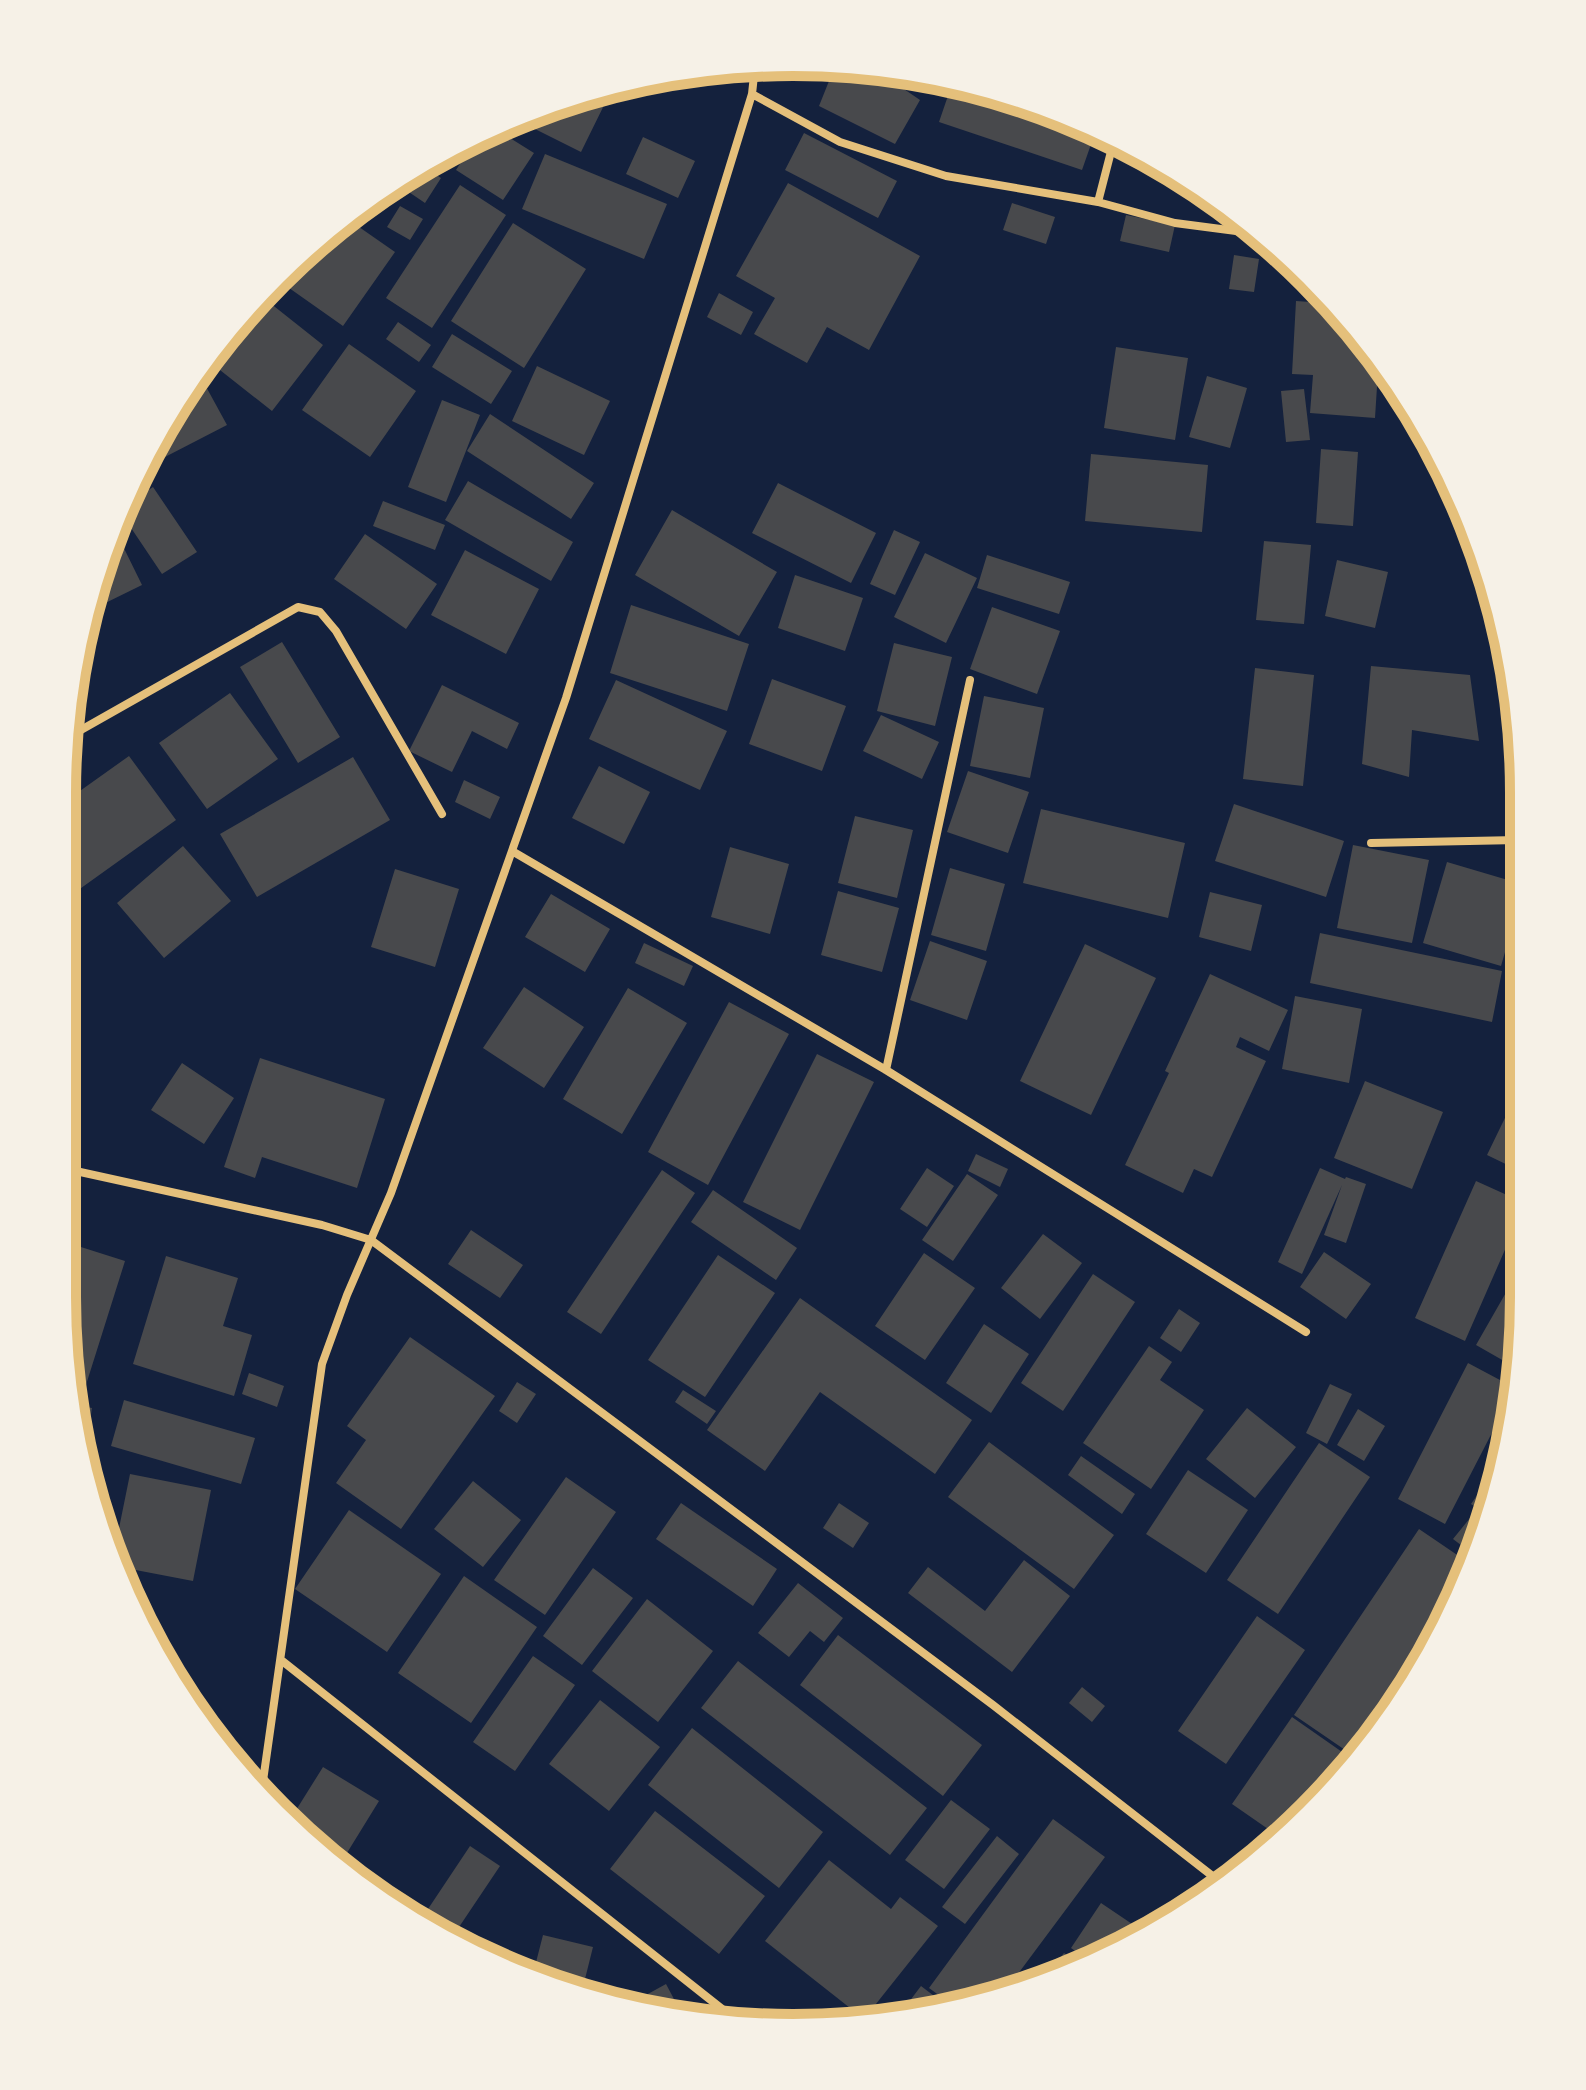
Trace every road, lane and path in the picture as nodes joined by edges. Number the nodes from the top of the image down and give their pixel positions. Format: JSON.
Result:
{"nodes":[{"id":1,"x":754,"y":78,"type":"edge"},
{"id":2,"x":752,"y":94,"type":"junction"},
{"id":3,"x":1111,"y":151,"type":"edge"},
{"id":4,"x":1098,"y":202,"type":"junction"},
{"id":5,"x":1238,"y":231,"type":"edge"},
{"id":6,"x":970,"y":680,"type":"dead end"},
{"id":7,"x":79,"y":731,"type":"edge"},
{"id":8,"x":442,"y":814,"type":"dead end"},
{"id":9,"x":1510,"y":840,"type":"edge"},
{"id":10,"x":1371,"y":843,"type":"dead end"},
{"id":11,"x":512,"y":851,"type":"junction"},
{"id":12,"x":886,"y":1070,"type":"junction"},
{"id":13,"x":76,"y":1171,"type":"edge"},
{"id":14,"x":371,"y":1240,"type":"junction"},
{"id":15,"x":1306,"y":1332,"type":"dead end"},
{"id":16,"x":281,"y":1660,"type":"junction"},
{"id":17,"x":263,"y":1780,"type":"edge"},
{"id":18,"x":1214,"y":1877,"type":"edge"},
{"id":19,"x":723,"y":2010,"type":"edge"}],
"edges":[{"from":1,"to":2,"type":"street"},
{"from":2,"to":4,"type":"street"},
{"from":2,"to":11,"type":"street"},
{"from":3,"to":4,"type":"street"},
{"from":4,"to":5,"type":"street"},
{"from":6,"to":12,"type":"street"},
{"from":7,"to":8,"type":"street"},
{"from":9,"to":10,"type":"street"},
{"from":11,"to":12,"type":"street"},
{"from":11,"to":14,"type":"street"},
{"from":12,"to":15,"type":"street"},
{"from":13,"to":14,"type":"street"},
{"from":14,"to":16,"type":"street"},
{"from":14,"to":18,"type":"street"},
{"from":16,"to":17,"type":"street"},
{"from":16,"to":19,"type":"street"}]}
